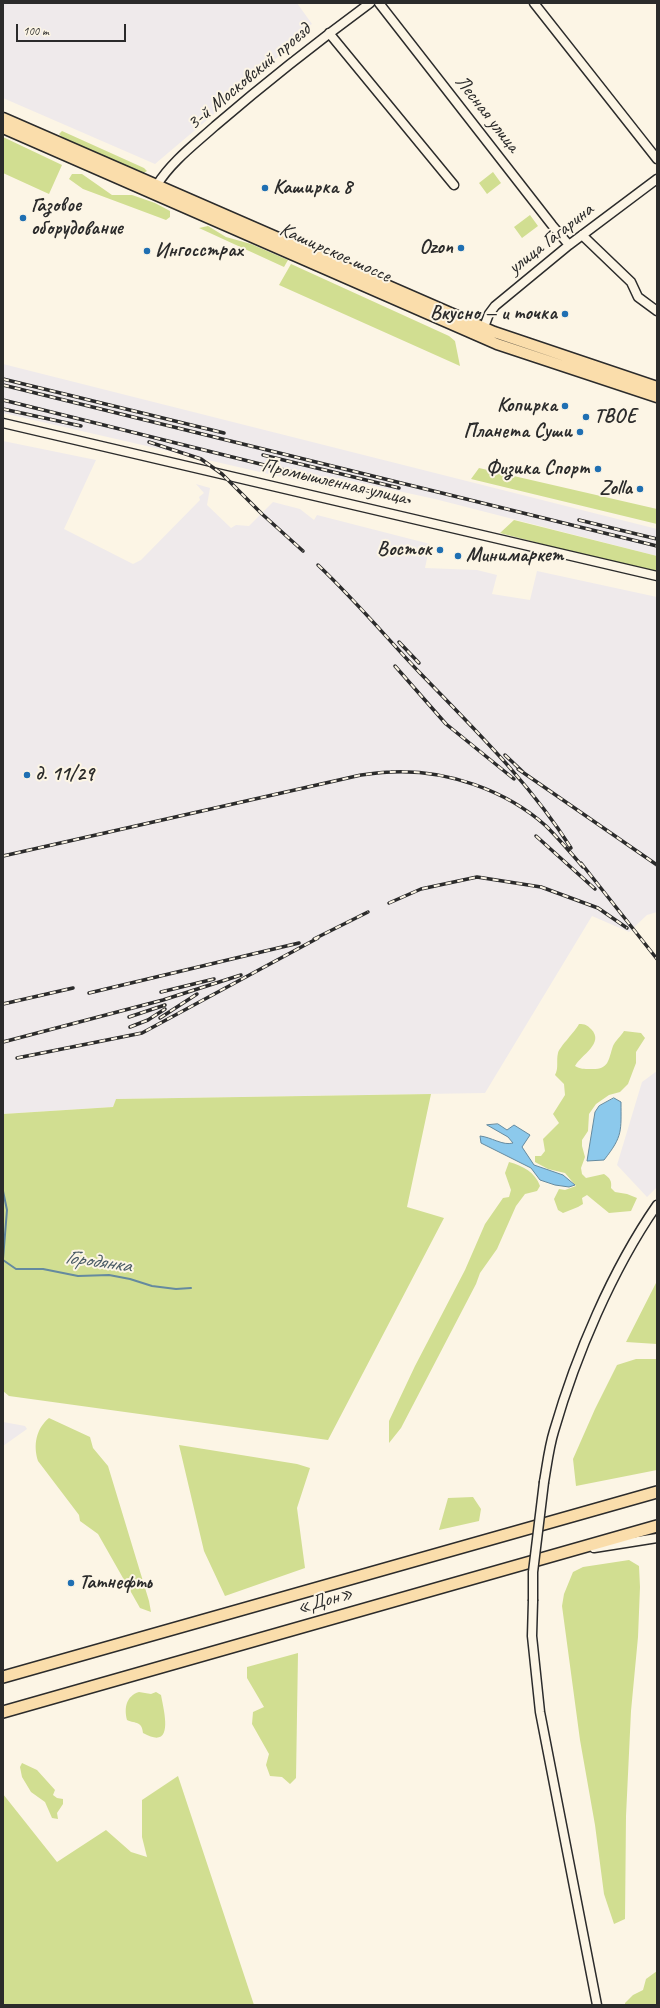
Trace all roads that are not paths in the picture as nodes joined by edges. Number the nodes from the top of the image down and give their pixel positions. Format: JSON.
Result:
{"nodes":[{"id":1,"x":370,"y":3,"type":"edge"},
{"id":2,"x":379,"y":3,"type":"edge"},
{"id":3,"x":534,"y":3,"type":"edge"},
{"id":4,"x":329,"y":32,"type":"junction"},
{"id":5,"x":3,"y":118,"type":"edge"},
{"id":6,"x":3,"y":128,"type":"edge"},
{"id":7,"x":657,"y":159,"type":"edge"},
{"id":8,"x":657,"y":179,"type":"edge"},
{"id":9,"x":157,"y":185,"type":"junction"},
{"id":10,"x":454,"y":185,"type":"dead end"},
{"id":11,"x":582,"y":235,"type":"junction"},
{"id":12,"x":569,"y":245,"type":"junction"},
{"id":13,"x":657,"y":311,"type":"edge"},
{"id":14,"x":482,"y":332,"type":"junction"},
{"id":15,"x":657,"y":387,"type":"edge"},
{"id":16,"x":657,"y":397,"type":"edge"},
{"id":17,"x":3,"y":423,"type":"edge"},
{"id":18,"x":657,"y":576,"type":"edge"},
{"id":19,"x":657,"y":1205,"type":"edge"},
{"id":20,"x":657,"y":1492,"type":"edge"},
{"id":21,"x":657,"y":1526,"type":"edge"},
{"id":22,"x":657,"y":1538,"type":"edge"},
{"id":23,"x":556,"y":1555,"type":"junction"},
{"id":24,"x":3,"y":1677,"type":"edge"},
{"id":25,"x":3,"y":1712,"type":"edge"},
{"id":26,"x":596,"y":2005,"type":"edge"}],
"edges":[{"from":1,"to":4,"type":"street","name":"3-й Московский проезд"},
{"from":2,"to":12,"type":"street","name":"Лесная улица"},
{"from":3,"to":7,"type":"street"},
{"from":4,"to":9,"type":"street","name":"3-й Московский проезд"},
{"from":4,"to":10,"type":"street"},
{"from":5,"to":9,"type":"main road","name":"Каширское шоссе"},
{"from":6,"to":14,"type":"main road","name":"Каширское шоссе"},
{"from":8,"to":11,"type":"street","name":"улица Гагарина"},
{"from":9,"to":14,"type":"main road","name":"Каширское шоссе"},
{"from":11,"to":12,"type":"street","name":"улица Гагарина"},
{"from":11,"to":13,"type":"street"},
{"from":12,"to":14,"type":"street","name":"улица Гагарина"},
{"from":14,"to":15,"type":"main road","name":"Каширское шоссе"},
{"from":14,"to":16,"type":"main road","name":"Каширское шоссе"},
{"from":17,"to":18,"type":"street","name":"Промышленная улица"},
{"from":19,"to":26,"type":"street","bridge":true},
{"from":20,"to":24,"type":"highway","name":"«Дон»"},
{"from":21,"to":23,"type":"highway","name":"«Дон»"},
{"from":22,"to":23,"type":"street"},
{"from":23,"to":25,"type":"highway","name":"«Дон»"}]}
